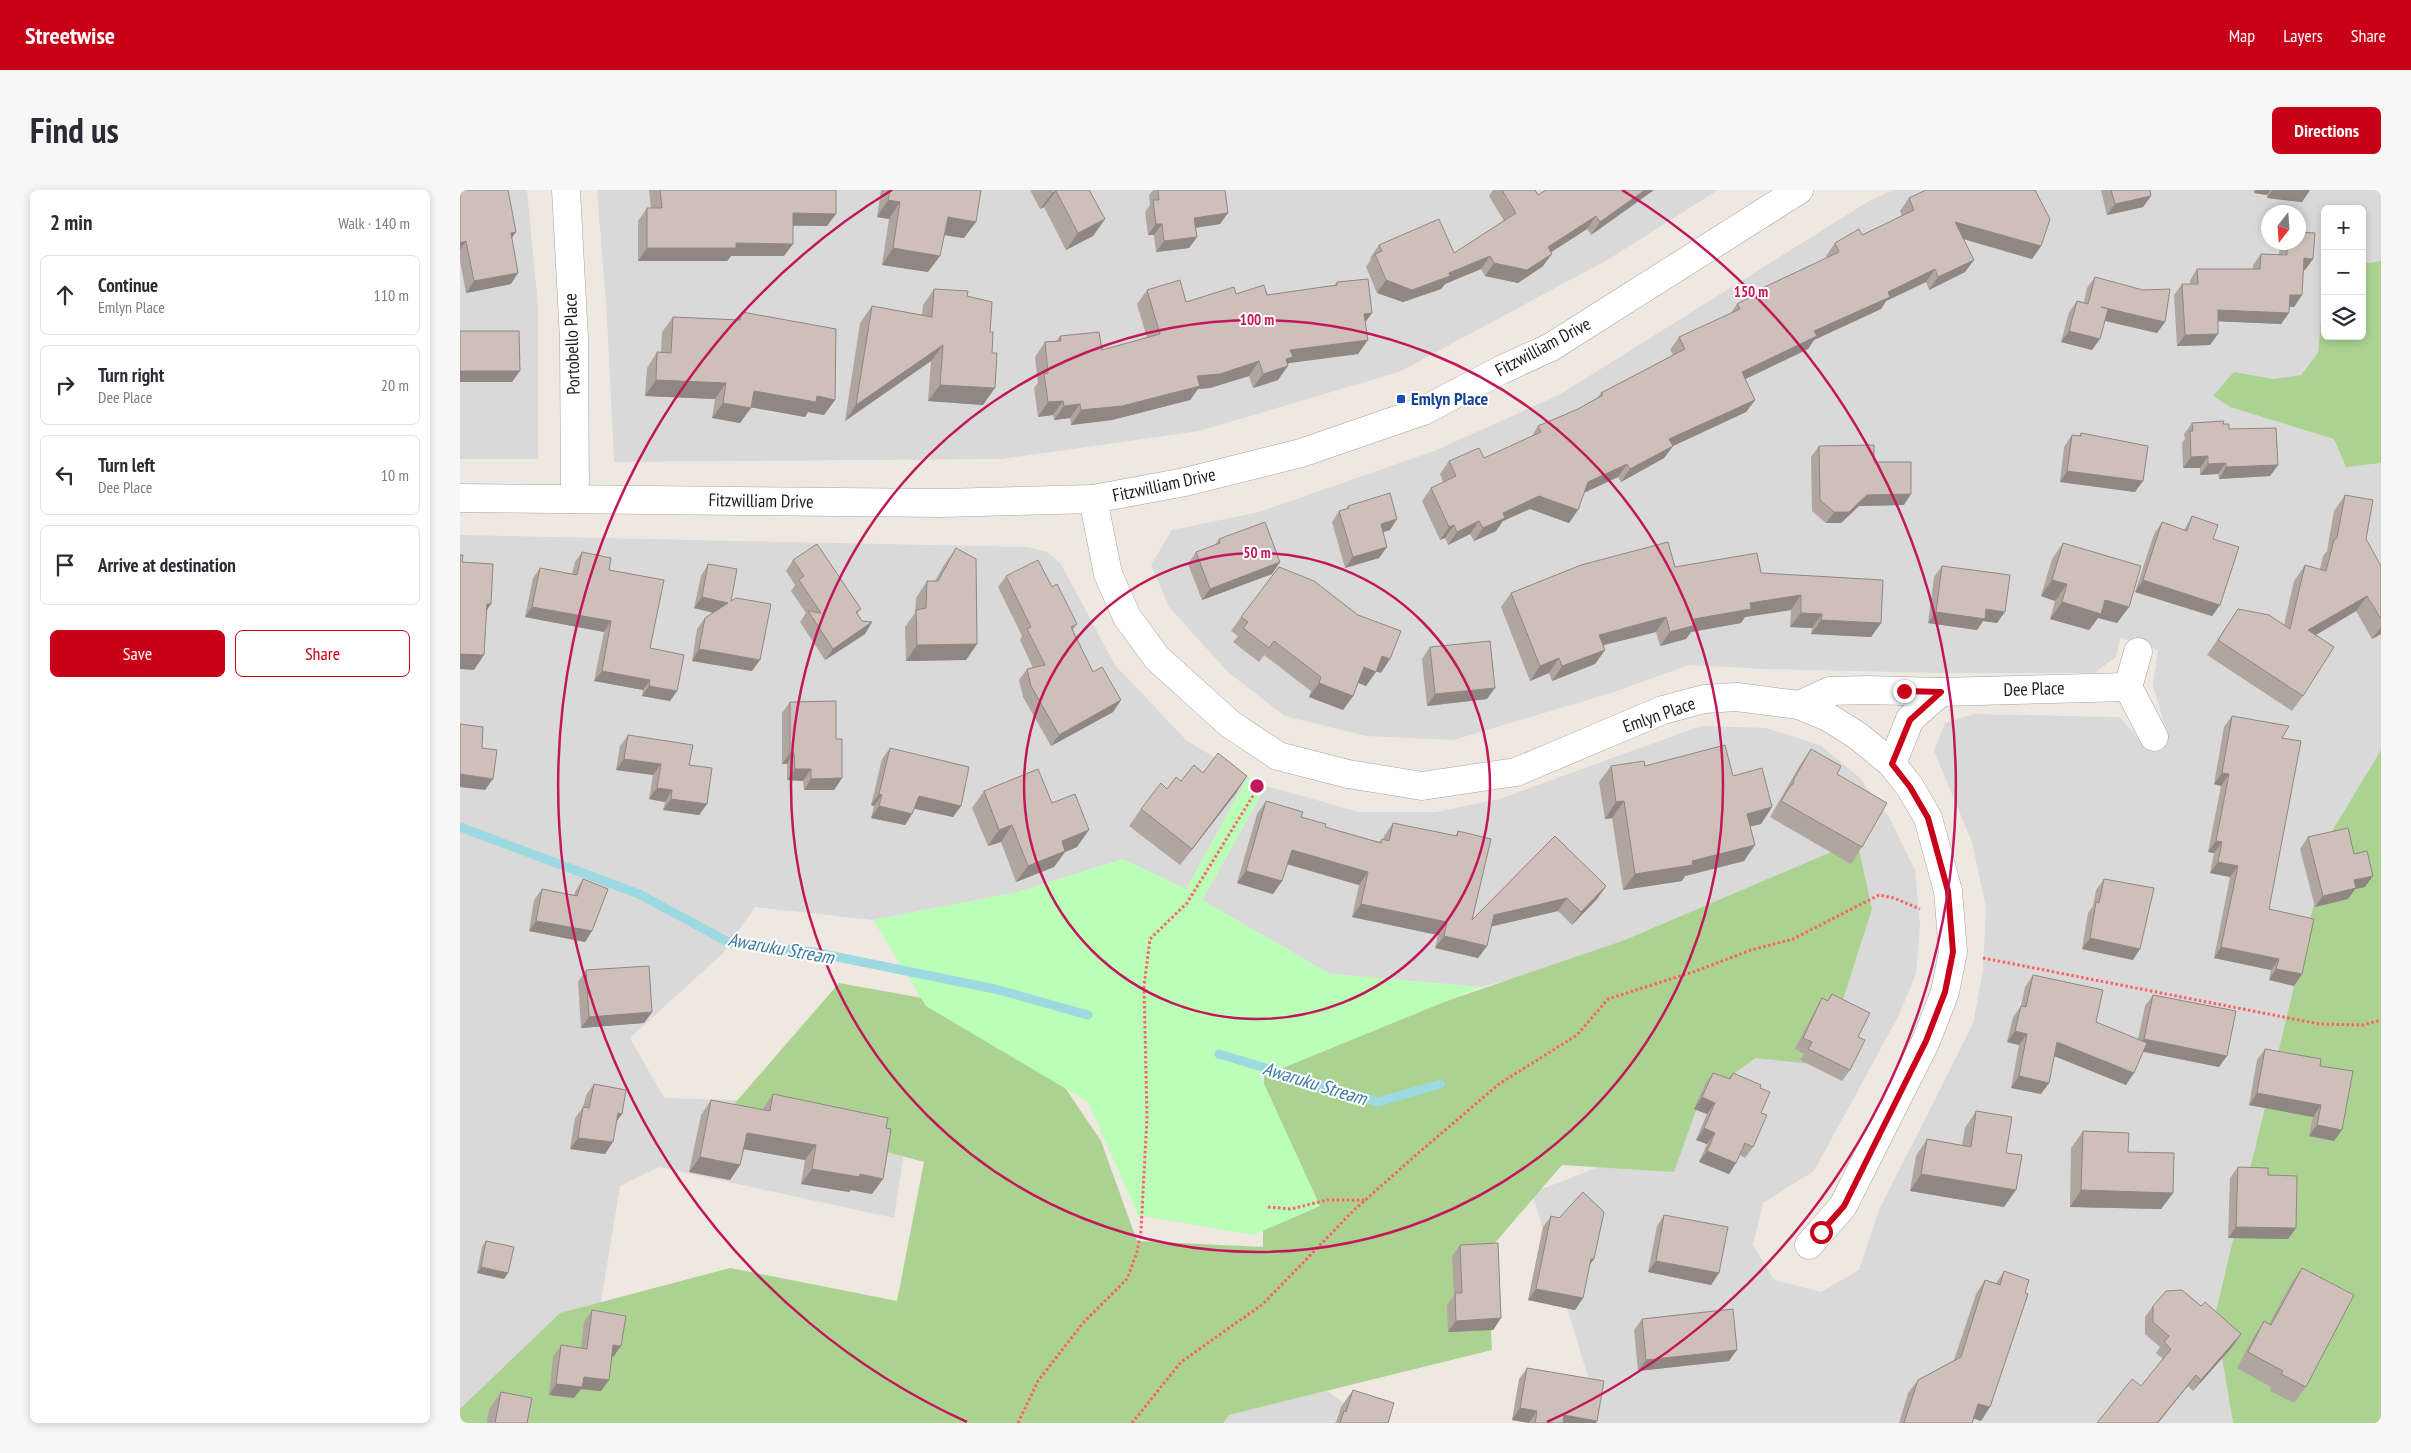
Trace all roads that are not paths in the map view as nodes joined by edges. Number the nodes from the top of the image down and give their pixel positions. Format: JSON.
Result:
{"nodes":[{"id":1,"x":566,"y":190,"type":"edge"},
{"id":2,"x":1799,"y":190,"type":"edge"},
{"id":3,"x":460,"y":498,"type":"edge"},
{"id":4,"x":575,"y":499,"type":"junction"},
{"id":5,"x":1093,"y":500,"type":"junction"},
{"id":6,"x":2138,"y":652,"type":"dead end"},
{"id":7,"x":2128,"y":687,"type":"junction"},
{"id":8,"x":1941,"y":692,"type":"junction"},
{"id":9,"x":1799,"y":705,"type":"junction"},
{"id":10,"x":2154,"y":737,"type":"dead end"},
{"id":11,"x":1892,"y":764,"type":"junction"},
{"id":12,"x":1809,"y":1245,"type":"dead end"}],
"edges":[{"from":1,"to":4,"type":"street","name":"Portobello Place"},
{"from":2,"to":5,"type":"street","name":"Fitzwilliam Drive"},
{"from":3,"to":4,"type":"street","name":"Fitzwilliam Drive"},
{"from":4,"to":5,"type":"street","name":"Fitzwilliam Drive"},
{"from":5,"to":9,"type":"street","name":"Emlyn Place"},
{"from":6,"to":7,"type":"street"},
{"from":7,"to":8,"type":"street","name":"Dee Place"},
{"from":7,"to":10,"type":"street"},
{"from":8,"to":9,"type":"street","name":"Dee Place"},
{"from":8,"to":11,"type":"street"},
{"from":9,"to":11,"type":"street","name":"Emlyn Place"},
{"from":11,"to":12,"type":"street","name":"Emlyn Place"}]}
